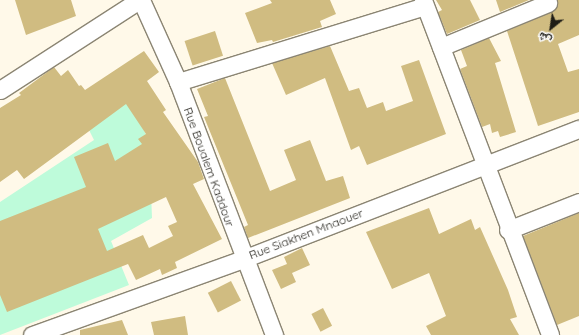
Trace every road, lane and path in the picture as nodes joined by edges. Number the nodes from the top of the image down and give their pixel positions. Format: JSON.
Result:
{"nodes":[{"id":1,"x":140,"y":0,"type":"edge"},
{"id":2,"x":424,"y":3,"type":"edge"},
{"id":3,"x":548,"y":3,"type":"dead end"},
{"id":4,"x":441,"y":47,"type":"junction"},
{"id":5,"x":178,"y":82,"type":"junction"},
{"id":6,"x":0,"y":90,"type":"edge"},
{"id":7,"x":579,"y":129,"type":"edge"},
{"id":8,"x":487,"y":165,"type":"junction"},
{"id":9,"x":579,"y":202,"type":"edge"},
{"id":10,"x":508,"y":230,"type":"junction"},
{"id":11,"x":244,"y":259,"type":"junction"},
{"id":12,"x":32,"y":335,"type":"edge"},
{"id":13,"x":274,"y":335,"type":"edge"},
{"id":14,"x":550,"y":335,"type":"edge"}],
"edges":[{"from":1,"to":5,"type":"street","name":"Rue Boualem Kaddour"},
{"from":1,"to":6,"type":"street"},
{"from":2,"to":4,"type":"street"},
{"from":2,"to":5,"type":"street"},
{"from":3,"to":4,"type":"street"},
{"from":4,"to":8,"type":"street"},
{"from":5,"to":11,"type":"street","name":"Rue Boualem Kaddour"},
{"from":7,"to":8,"type":"street","name":"Rue Siakhen Mnaouer"},
{"from":8,"to":10,"type":"street"},
{"from":8,"to":11,"type":"street","name":"Rue Siakhen Mnaouer"},
{"from":9,"to":10,"type":"street"},
{"from":10,"to":14,"type":"street"},
{"from":11,"to":12,"type":"street","name":"Rue Siakhen Mnaouer"},
{"from":11,"to":13,"type":"street","name":"Rue Boualem Kaddour"}]}
